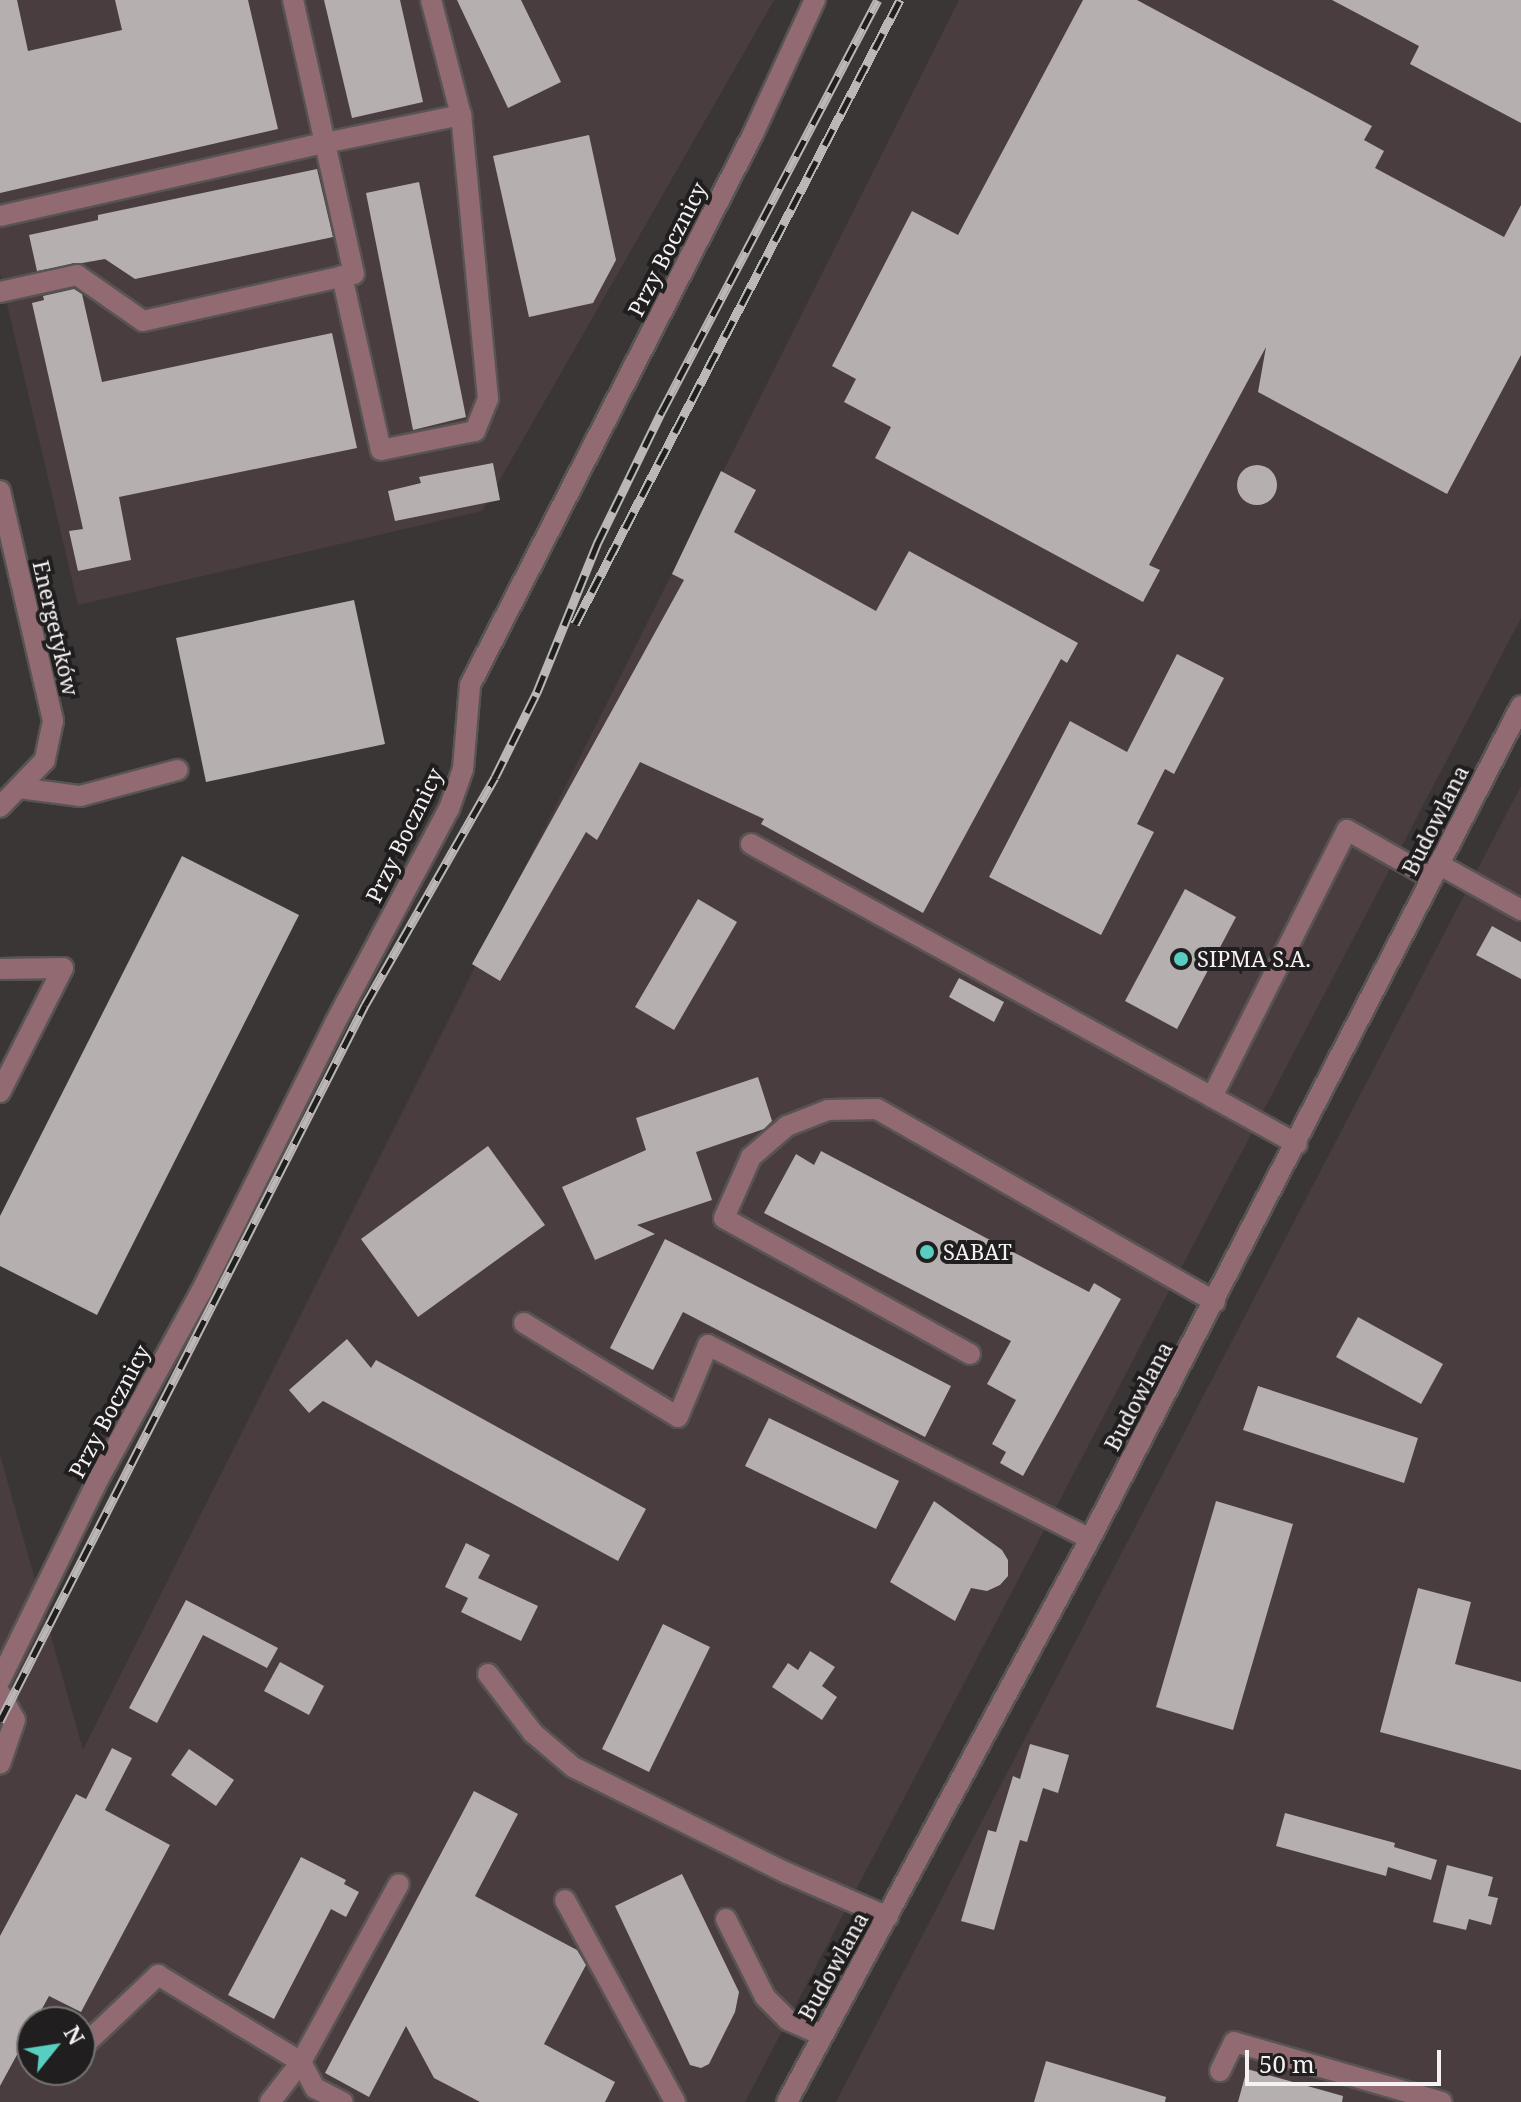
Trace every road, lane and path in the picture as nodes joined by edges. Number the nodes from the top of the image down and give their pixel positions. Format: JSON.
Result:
{"nodes":[{"id":1,"x":293,"y":0,"type":"edge"},
{"id":2,"x":431,"y":0,"type":"edge"},
{"id":3,"x":815,"y":0,"type":"edge"},
{"id":4,"x":461,"y":115,"type":"junction"},
{"id":5,"x":325,"y":143,"type":"junction"},
{"id":6,"x":0,"y":216,"type":"edge"},
{"id":7,"x":342,"y":276,"type":"junction"},
{"id":8,"x":0,"y":292,"type":"edge"},
{"id":9,"x":0,"y":491,"type":"edge"},
{"id":10,"x":1521,"y":706,"type":"edge"},
{"id":11,"x":178,"y":770,"type":"dead end"},
{"id":12,"x":19,"y":788,"type":"junction"},
{"id":13,"x":0,"y":807,"type":"edge"},
{"id":14,"x":751,"y":844,"type":"dead end"},
{"id":15,"x":1435,"y":871,"type":"junction"},
{"id":16,"x":1521,"y":910,"type":"edge"},
{"id":17,"x":0,"y":969,"type":"edge"},
{"id":18,"x":0,"y":1092,"type":"edge"},
{"id":19,"x":1212,"y":1097,"type":"junction"},
{"id":20,"x":1297,"y":1144,"type":"junction"},
{"id":21,"x":1215,"y":1302,"type":"junction"},
{"id":22,"x":524,"y":1323,"type":"dead end"},
{"id":23,"x":970,"y":1354,"type":"dead end"},
{"id":24,"x":1090,"y":1539,"type":"junction"},
{"id":25,"x":488,"y":1674,"type":"dead end"},
{"id":26,"x":0,"y":1680,"type":"edge"},
{"id":27,"x":0,"y":1693,"type":"edge"},
{"id":28,"x":0,"y":1764,"type":"edge"},
{"id":29,"x":399,"y":1884,"type":"dead end"},
{"id":30,"x":565,"y":1900,"type":"dead end"},
{"id":31,"x":888,"y":1917,"type":"junction"},
{"id":32,"x":726,"y":1919,"type":"dead end"},
{"id":33,"x":96,"y":2034,"type":"edge"},
{"id":34,"x":822,"y":2035,"type":"junction"},
{"id":35,"x":301,"y":2062,"type":"junction"},
{"id":36,"x":1220,"y":2071,"type":"dead end"},
{"id":37,"x":270,"y":2102,"type":"edge"},
{"id":38,"x":343,"y":2102,"type":"edge"},
{"id":39,"x":675,"y":2102,"type":"edge"},
{"id":40,"x":787,"y":2102,"type":"edge"},
{"id":41,"x":1442,"y":2102,"type":"edge"}],
"edges":[{"from":1,"to":5,"type":"street"},
{"from":2,"to":4,"type":"street"},
{"from":3,"to":26,"type":"street","name":"Przy Bocznicy"},
{"from":4,"to":5,"type":"street"},
{"from":4,"to":7,"type":"street"},
{"from":5,"to":6,"type":"street"},
{"from":5,"to":7,"type":"street"},
{"from":7,"to":8,"type":"street"},
{"from":9,"to":12,"type":"street","name":"Energetyków"},
{"from":10,"to":15,"type":"street","name":"Budowlana"},
{"from":11,"to":12,"type":"street"},
{"from":12,"to":13,"type":"street","name":"Energetyków"},
{"from":14,"to":19,"type":"street"},
{"from":15,"to":16,"type":"street"},
{"from":15,"to":19,"type":"street"},
{"from":15,"to":20,"type":"street","name":"Budowlana"},
{"from":17,"to":18,"type":"street"},
{"from":19,"to":20,"type":"street"},
{"from":20,"to":21,"type":"street","name":"Budowlana"},
{"from":21,"to":23,"type":"street"},
{"from":21,"to":24,"type":"street","name":"Budowlana"},
{"from":22,"to":24,"type":"street"},
{"from":24,"to":31,"type":"street","name":"Budowlana"},
{"from":25,"to":31,"type":"street"},
{"from":27,"to":28,"type":"street"},
{"from":29,"to":35,"type":"street"},
{"from":30,"to":39,"type":"street"},
{"from":31,"to":34,"type":"street","name":"Budowlana"},
{"from":32,"to":34,"type":"street"},
{"from":33,"to":35,"type":"street"},
{"from":34,"to":40,"type":"street","name":"Budowlana"},
{"from":35,"to":37,"type":"street"},
{"from":35,"to":38,"type":"street"},
{"from":36,"to":41,"type":"street"}]}
